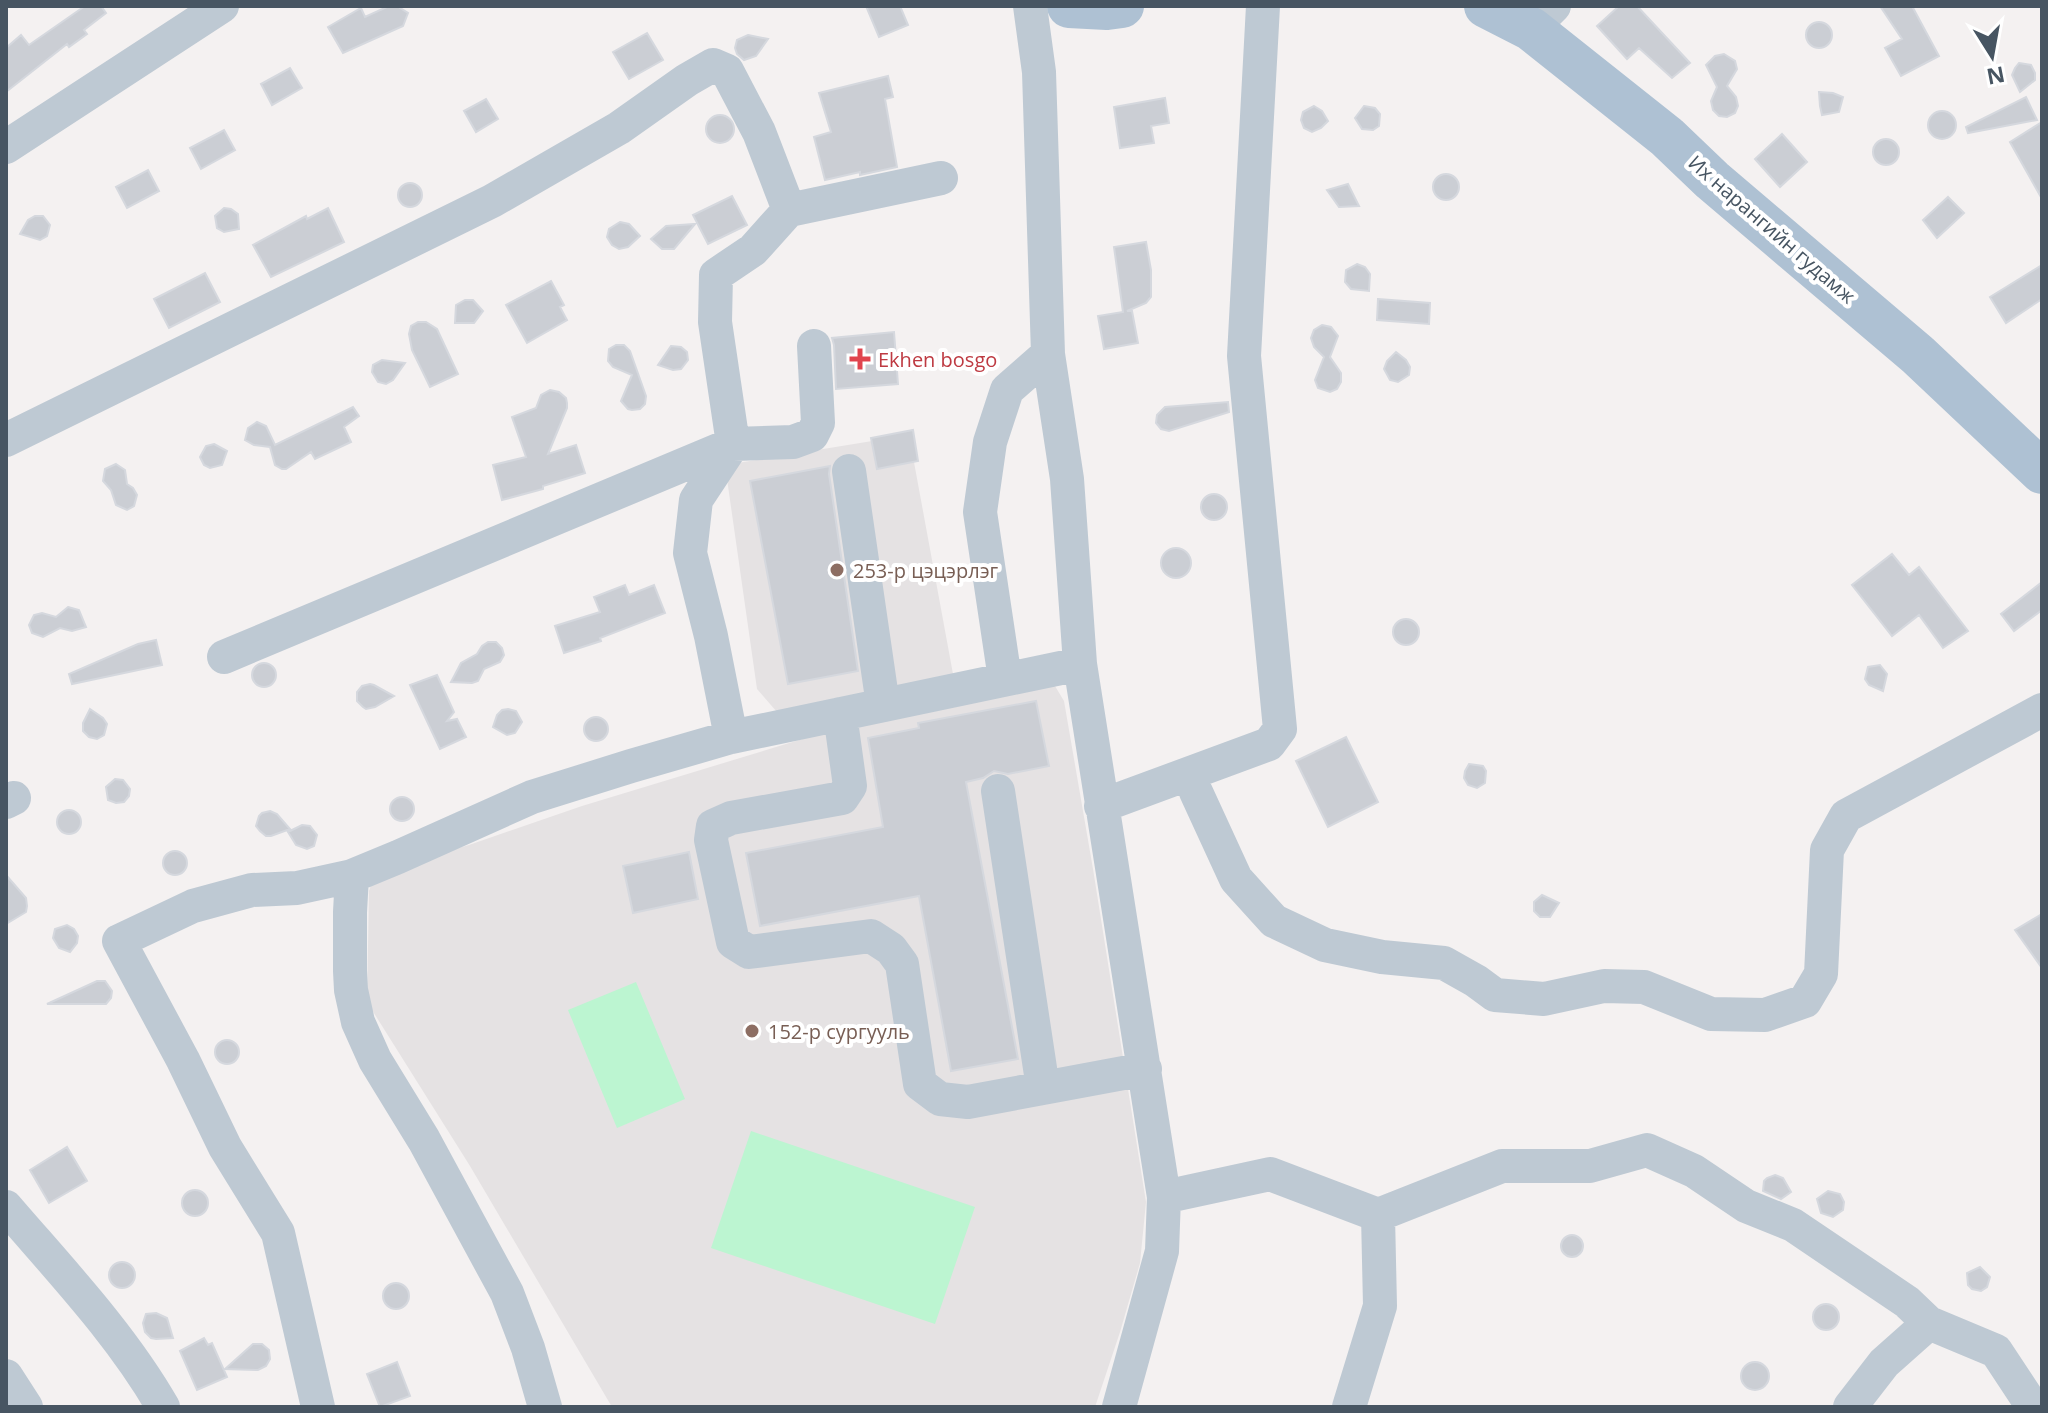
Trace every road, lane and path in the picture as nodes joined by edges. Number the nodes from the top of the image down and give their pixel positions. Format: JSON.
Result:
{"nodes":[{"id":1,"x":222,"y":6,"type":"edge"},
{"id":2,"x":1030,"y":6,"type":"edge"},
{"id":3,"x":1069,"y":6,"type":"edge"},
{"id":4,"x":1122,"y":6,"type":"edge"},
{"id":5,"x":1263,"y":6,"type":"edge"},
{"id":6,"x":1486,"y":6,"type":"edge"},
{"id":7,"x":1542,"y":17,"type":"edge"},
{"id":8,"x":6,"y":147,"type":"edge"},
{"id":9,"x":941,"y":178,"type":"dead end"},
{"id":10,"x":789,"y":210,"type":"junction"},
{"id":11,"x":814,"y":346,"type":"dead end"},
{"id":12,"x":1048,"y":354,"type":"junction"},
{"id":13,"x":6,"y":440,"type":"edge"},
{"id":14,"x":733,"y":444,"type":"junction"},
{"id":15,"x":849,"y":471,"type":"dead end"},
{"id":16,"x":2042,"y":472,"type":"edge"},
{"id":17,"x":224,"y":657,"type":"dead end"},
{"id":18,"x":1080,"y":664,"type":"junction"},
{"id":19,"x":1005,"y":679,"type":"junction"},
{"id":20,"x":883,"y":705,"type":"junction"},
{"id":21,"x":2042,"y":710,"type":"edge"},
{"id":22,"x":840,"y":714,"type":"junction"},
{"id":23,"x":731,"y":737,"type":"junction"},
{"id":24,"x":998,"y":791,"type":"dead end"},
{"id":25,"x":1196,"y":792,"type":"dead end"},
{"id":26,"x":1101,"y":806,"type":"junction"},
{"id":27,"x":352,"y":876,"type":"junction"},
{"id":28,"x":1145,"y":1069,"type":"junction"},
{"id":29,"x":1043,"y":1088,"type":"junction"},
{"id":30,"x":1164,"y":1197,"type":"junction"},
{"id":31,"x":6,"y":1207,"type":"edge"},
{"id":32,"x":1378,"y":1215,"type":"junction"},
{"id":33,"x":1929,"y":1323,"type":"junction"},
{"id":34,"x":6,"y":1376,"type":"edge"},
{"id":35,"x":26,"y":1407,"type":"edge"},
{"id":36,"x":163,"y":1407,"type":"edge"},
{"id":37,"x":318,"y":1407,"type":"edge"},
{"id":38,"x":545,"y":1407,"type":"edge"},
{"id":39,"x":1119,"y":1407,"type":"edge"},
{"id":40,"x":1349,"y":1407,"type":"edge"},
{"id":41,"x":1850,"y":1407,"type":"edge"},
{"id":42,"x":2033,"y":1407,"type":"edge"}],
"edges":[{"from":1,"to":8,"type":"street"},
{"from":2,"to":12,"type":"street"},
{"from":3,"to":4,"type":"main road"},
{"from":5,"to":26,"type":"street"},
{"from":6,"to":7,"type":"main road","name":"Их нарангийн гудамж"},
{"from":7,"to":16,"type":"main road","name":"Их нарангийн гудамж"},
{"from":9,"to":10,"type":"street"},
{"from":10,"to":13,"type":"street"},
{"from":10,"to":14,"type":"street"},
{"from":11,"to":14,"type":"street"},
{"from":12,"to":18,"type":"street"},
{"from":12,"to":19,"type":"street"},
{"from":14,"to":17,"type":"street"},
{"from":14,"to":23,"type":"street"},
{"from":15,"to":20,"type":"street"},
{"from":18,"to":19,"type":"street"},
{"from":18,"to":26,"type":"street"},
{"from":19,"to":20,"type":"street"},
{"from":20,"to":22,"type":"street"},
{"from":21,"to":25,"type":"street"},
{"from":22,"to":23,"type":"street"},
{"from":22,"to":29,"type":"street"},
{"from":23,"to":27,"type":"street"},
{"from":24,"to":29,"type":"street"},
{"from":26,"to":28,"type":"street"},
{"from":27,"to":37,"type":"street"},
{"from":27,"to":38,"type":"street"},
{"from":28,"to":29,"type":"street"},
{"from":28,"to":30,"type":"street"},
{"from":30,"to":32,"type":"street"},
{"from":30,"to":39,"type":"street"},
{"from":31,"to":36,"type":"street"},
{"from":32,"to":33,"type":"street"},
{"from":32,"to":40,"type":"street"},
{"from":33,"to":41,"type":"street"},
{"from":33,"to":42,"type":"street"},
{"from":34,"to":35,"type":"street"}]}
